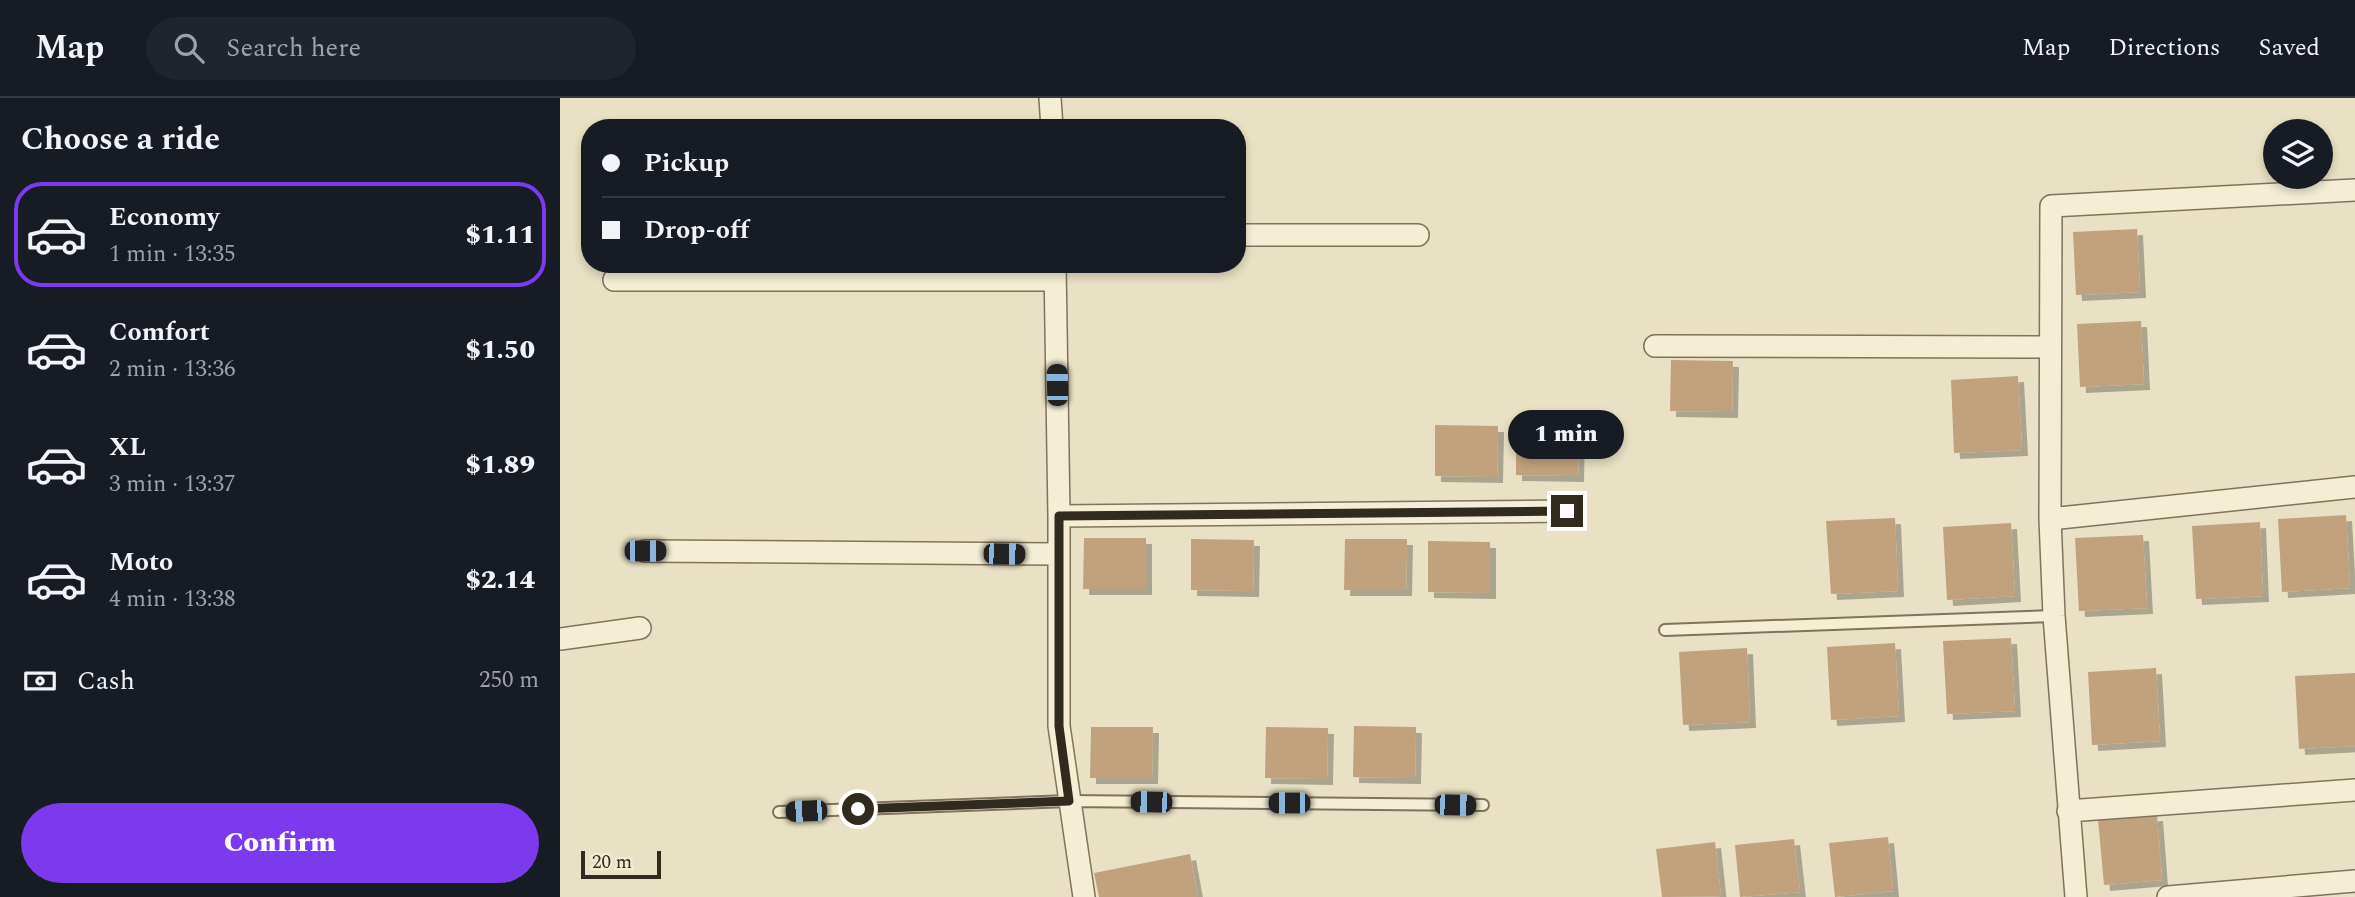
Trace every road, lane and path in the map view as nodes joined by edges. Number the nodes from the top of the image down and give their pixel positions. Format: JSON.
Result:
{"nodes":[{"id":1,"x":1050,"y":98,"type":"edge"},
{"id":2,"x":1051,"y":119,"type":"edge"},
{"id":3,"x":2355,"y":190,"type":"edge"},
{"id":4,"x":1246,"y":235,"type":"edge"},
{"id":5,"x":1418,"y":235,"type":"dead end"},
{"id":6,"x":1000,"y":273,"type":"edge"},
{"id":7,"x":1055,"y":273,"type":"edge"},
{"id":8,"x":614,"y":280,"type":"dead end"},
{"id":9,"x":1655,"y":346,"type":"dead end"},
{"id":10,"x":2050,"y":347,"type":"junction"},
{"id":11,"x":2355,"y":487,"type":"edge"},
{"id":12,"x":1567,"y":511,"type":"dead end"},
{"id":13,"x":1059,"y":516,"type":"junction"},
{"id":14,"x":2050,"y":519,"type":"junction"},
{"id":15,"x":645,"y":551,"type":"dead end"},
{"id":16,"x":1059,"y":554,"type":"junction"},
{"id":17,"x":2054,"y":617,"type":"junction"},
{"id":18,"x":640,"y":628,"type":"dead end"},
{"id":19,"x":1665,"y":630,"type":"dead end"},
{"id":20,"x":560,"y":639,"type":"edge"},
{"id":21,"x":2355,"y":790,"type":"edge"},
{"id":22,"x":1069,"y":801,"type":"junction"},
{"id":23,"x":1483,"y":805,"type":"dead end"},
{"id":24,"x":2068,"y":811,"type":"junction"},
{"id":25,"x":779,"y":812,"type":"dead end"},
{"id":26,"x":2355,"y":881,"type":"edge"},
{"id":27,"x":2315,"y":891,"type":"edge"},
{"id":28,"x":1084,"y":897,"type":"edge"},
{"id":29,"x":2076,"y":897,"type":"edge"},
{"id":30,"x":2168,"y":897,"type":"edge"}],
"edges":[{"from":1,"to":2,"type":"street"},
{"from":3,"to":10,"type":"street"},
{"from":4,"to":5,"type":"street"},
{"from":6,"to":8,"type":"street"},
{"from":7,"to":13,"type":"street"},
{"from":9,"to":10,"type":"street"},
{"from":10,"to":14,"type":"street"},
{"from":11,"to":14,"type":"street"},
{"from":12,"to":13,"type":"street"},
{"from":13,"to":16,"type":"street"},
{"from":14,"to":17,"type":"street"},
{"from":15,"to":16,"type":"street"},
{"from":16,"to":22,"type":"street"},
{"from":17,"to":19,"type":"lane"},
{"from":17,"to":24,"type":"street"},
{"from":18,"to":20,"type":"street"},
{"from":21,"to":24,"type":"street"},
{"from":22,"to":23,"type":"lane"},
{"from":22,"to":25,"type":"lane"},
{"from":22,"to":28,"type":"street"},
{"from":24,"to":29,"type":"street"},
{"from":26,"to":27,"type":"street"},
{"from":27,"to":30,"type":"street"}]}
